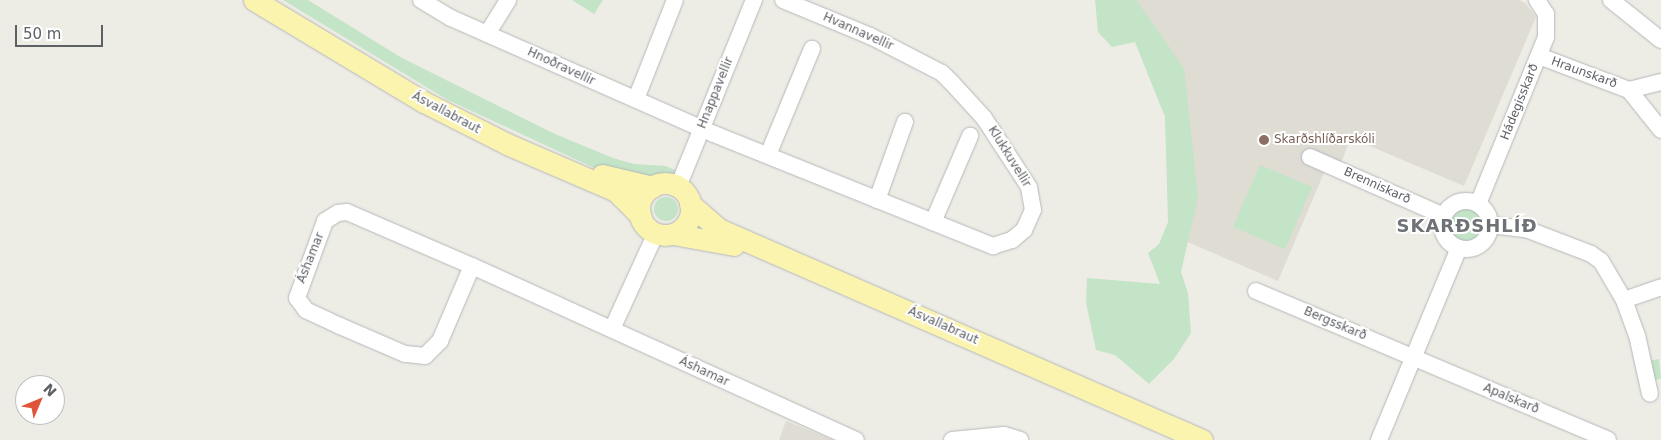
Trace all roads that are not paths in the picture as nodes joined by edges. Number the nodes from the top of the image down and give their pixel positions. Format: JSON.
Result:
{"nodes":[{"id":1,"x":254,"y":0,"type":"edge"},
{"id":2,"x":274,"y":0,"type":"edge"},
{"id":3,"x":421,"y":0,"type":"edge"},
{"id":4,"x":508,"y":0,"type":"edge"},
{"id":5,"x":675,"y":0,"type":"edge"},
{"id":6,"x":754,"y":0,"type":"edge"},
{"id":7,"x":784,"y":0,"type":"edge"},
{"id":8,"x":1537,"y":0,"type":"edge"},
{"id":9,"x":1611,"y":0,"type":"edge"},
{"id":10,"x":487,"y":34,"type":"junction"},
{"id":11,"x":1661,"y":40,"type":"edge"},
{"id":12,"x":812,"y":49,"type":"dead end"},
{"id":13,"x":1539,"y":56,"type":"junction"},
{"id":14,"x":924,"y":64,"type":"joint"},
{"id":15,"x":1661,"y":82,"type":"edge"},
{"id":16,"x":1629,"y":90,"type":"junction"},
{"id":17,"x":636,"y":99,"type":"junction"},
{"id":18,"x":906,"y":122,"type":"dead end"},
{"id":19,"x":702,"y":128,"type":"junction"},
{"id":20,"x":1661,"y":130,"type":"edge"},
{"id":21,"x":970,"y":136,"type":"dead end"},
{"id":22,"x":768,"y":155,"type":"junction"},
{"id":23,"x":1310,"y":157,"type":"dead end"},
{"id":24,"x":653,"y":187,"type":"junction"},
{"id":25,"x":684,"y":195,"type":"junction"},
{"id":26,"x":877,"y":200,"type":"junction"},
{"id":27,"x":1478,"y":204,"type":"junction"},
{"id":28,"x":641,"y":216,"type":"junction"},
{"id":29,"x":1444,"y":216,"type":"junction"},
{"id":30,"x":933,"y":222,"type":"junction"},
{"id":31,"x":1490,"y":226,"type":"junction"},
{"id":32,"x":664,"y":233,"type":"junction"},
{"id":33,"x":1459,"y":248,"type":"junction"},
{"id":34,"x":472,"y":266,"type":"junction"},
{"id":35,"x":1661,"y":287,"type":"edge"},
{"id":36,"x":1256,"y":291,"type":"dead end"},
{"id":37,"x":1624,"y":300,"type":"junction"},
{"id":38,"x":612,"y":329,"type":"junction"},
{"id":39,"x":1414,"y":358,"type":"junction"},
{"id":40,"x":1650,"y":394,"type":"dead end"},
{"id":41,"x":856,"y":440,"type":"edge"},
{"id":42,"x":952,"y":440,"type":"edge"},
{"id":43,"x":1020,"y":440,"type":"edge"},
{"id":44,"x":1182,"y":440,"type":"edge"},
{"id":45,"x":1202,"y":440,"type":"edge"},
{"id":46,"x":1379,"y":440,"type":"edge"},
{"id":47,"x":1608,"y":440,"type":"edge"}],
"edges":[{"from":1,"to":28,"type":"main road","name":"Ásvallabraut"},
{"from":2,"to":24,"type":"main road","name":"Ásvallabraut"},
{"from":3,"to":10,"type":"street","name":"Hnoðravellir"},
{"from":4,"to":10,"type":"street"},
{"from":5,"to":17,"type":"street"},
{"from":6,"to":19,"type":"street","name":"Hnappavellir"},
{"from":7,"to":14,"type":"street","name":"Hvannavellir"},
{"from":8,"to":13,"type":"street","name":"Hádegisskarð"},
{"from":9,"to":11,"type":"street"},
{"from":10,"to":17,"type":"street","name":"Hnoðravellir"},
{"from":12,"to":22,"type":"street"},
{"from":13,"to":16,"type":"street","name":"Hraunskarð"},
{"from":13,"to":27,"type":"street","name":"Hádegisskarð"},
{"from":14,"to":30,"type":"street","name":"Klukkuvellir"},
{"from":15,"to":16,"type":"street","name":"Hraunskarð"},
{"from":16,"to":20,"type":"street","name":"Hraunskarð"},
{"from":17,"to":19,"type":"street","name":"Hnoðravellir"},
{"from":18,"to":26,"type":"street"},
{"from":19,"to":22,"type":"street","name":"Klukkuvellir"},
{"from":19,"to":25,"type":"street","name":"Hnappavellir"},
{"from":21,"to":30,"type":"street","name":"Klukkuvellir"},
{"from":22,"to":26,"type":"street","name":"Klukkuvellir"},
{"from":23,"to":29,"type":"street","name":"Brenniskarð"},
{"from":24,"to":25,"type":"main road"},
{"from":24,"to":28,"type":"main road"},
{"from":25,"to":32,"type":"main road"},
{"from":25,"to":45,"type":"main road","name":"Ásvallabraut"},
{"from":26,"to":30,"type":"street","name":"Klukkuvellir"},
{"from":27,"to":29,"type":"street"},
{"from":27,"to":31,"type":"street"},
{"from":28,"to":32,"type":"main road"},
{"from":29,"to":33,"type":"street"},
{"from":31,"to":33,"type":"street"},
{"from":31,"to":37,"type":"street"},
{"from":32,"to":38,"type":"street"},
{"from":32,"to":44,"type":"main road","name":"Ásvallabraut"},
{"from":33,"to":39,"type":"street"},
{"from":34,"to":34,"type":"street","name":"Áshamar"},
{"from":34,"to":38,"type":"street","name":"Áshamar"},
{"from":35,"to":37,"type":"street"},
{"from":36,"to":39,"type":"street","name":"Bergsskarð"},
{"from":37,"to":40,"type":"street"},
{"from":38,"to":41,"type":"street","name":"Áshamar"},
{"from":39,"to":46,"type":"street"},
{"from":39,"to":47,"type":"street","name":"Apalskarð"},
{"from":42,"to":43,"type":"street"}]}
